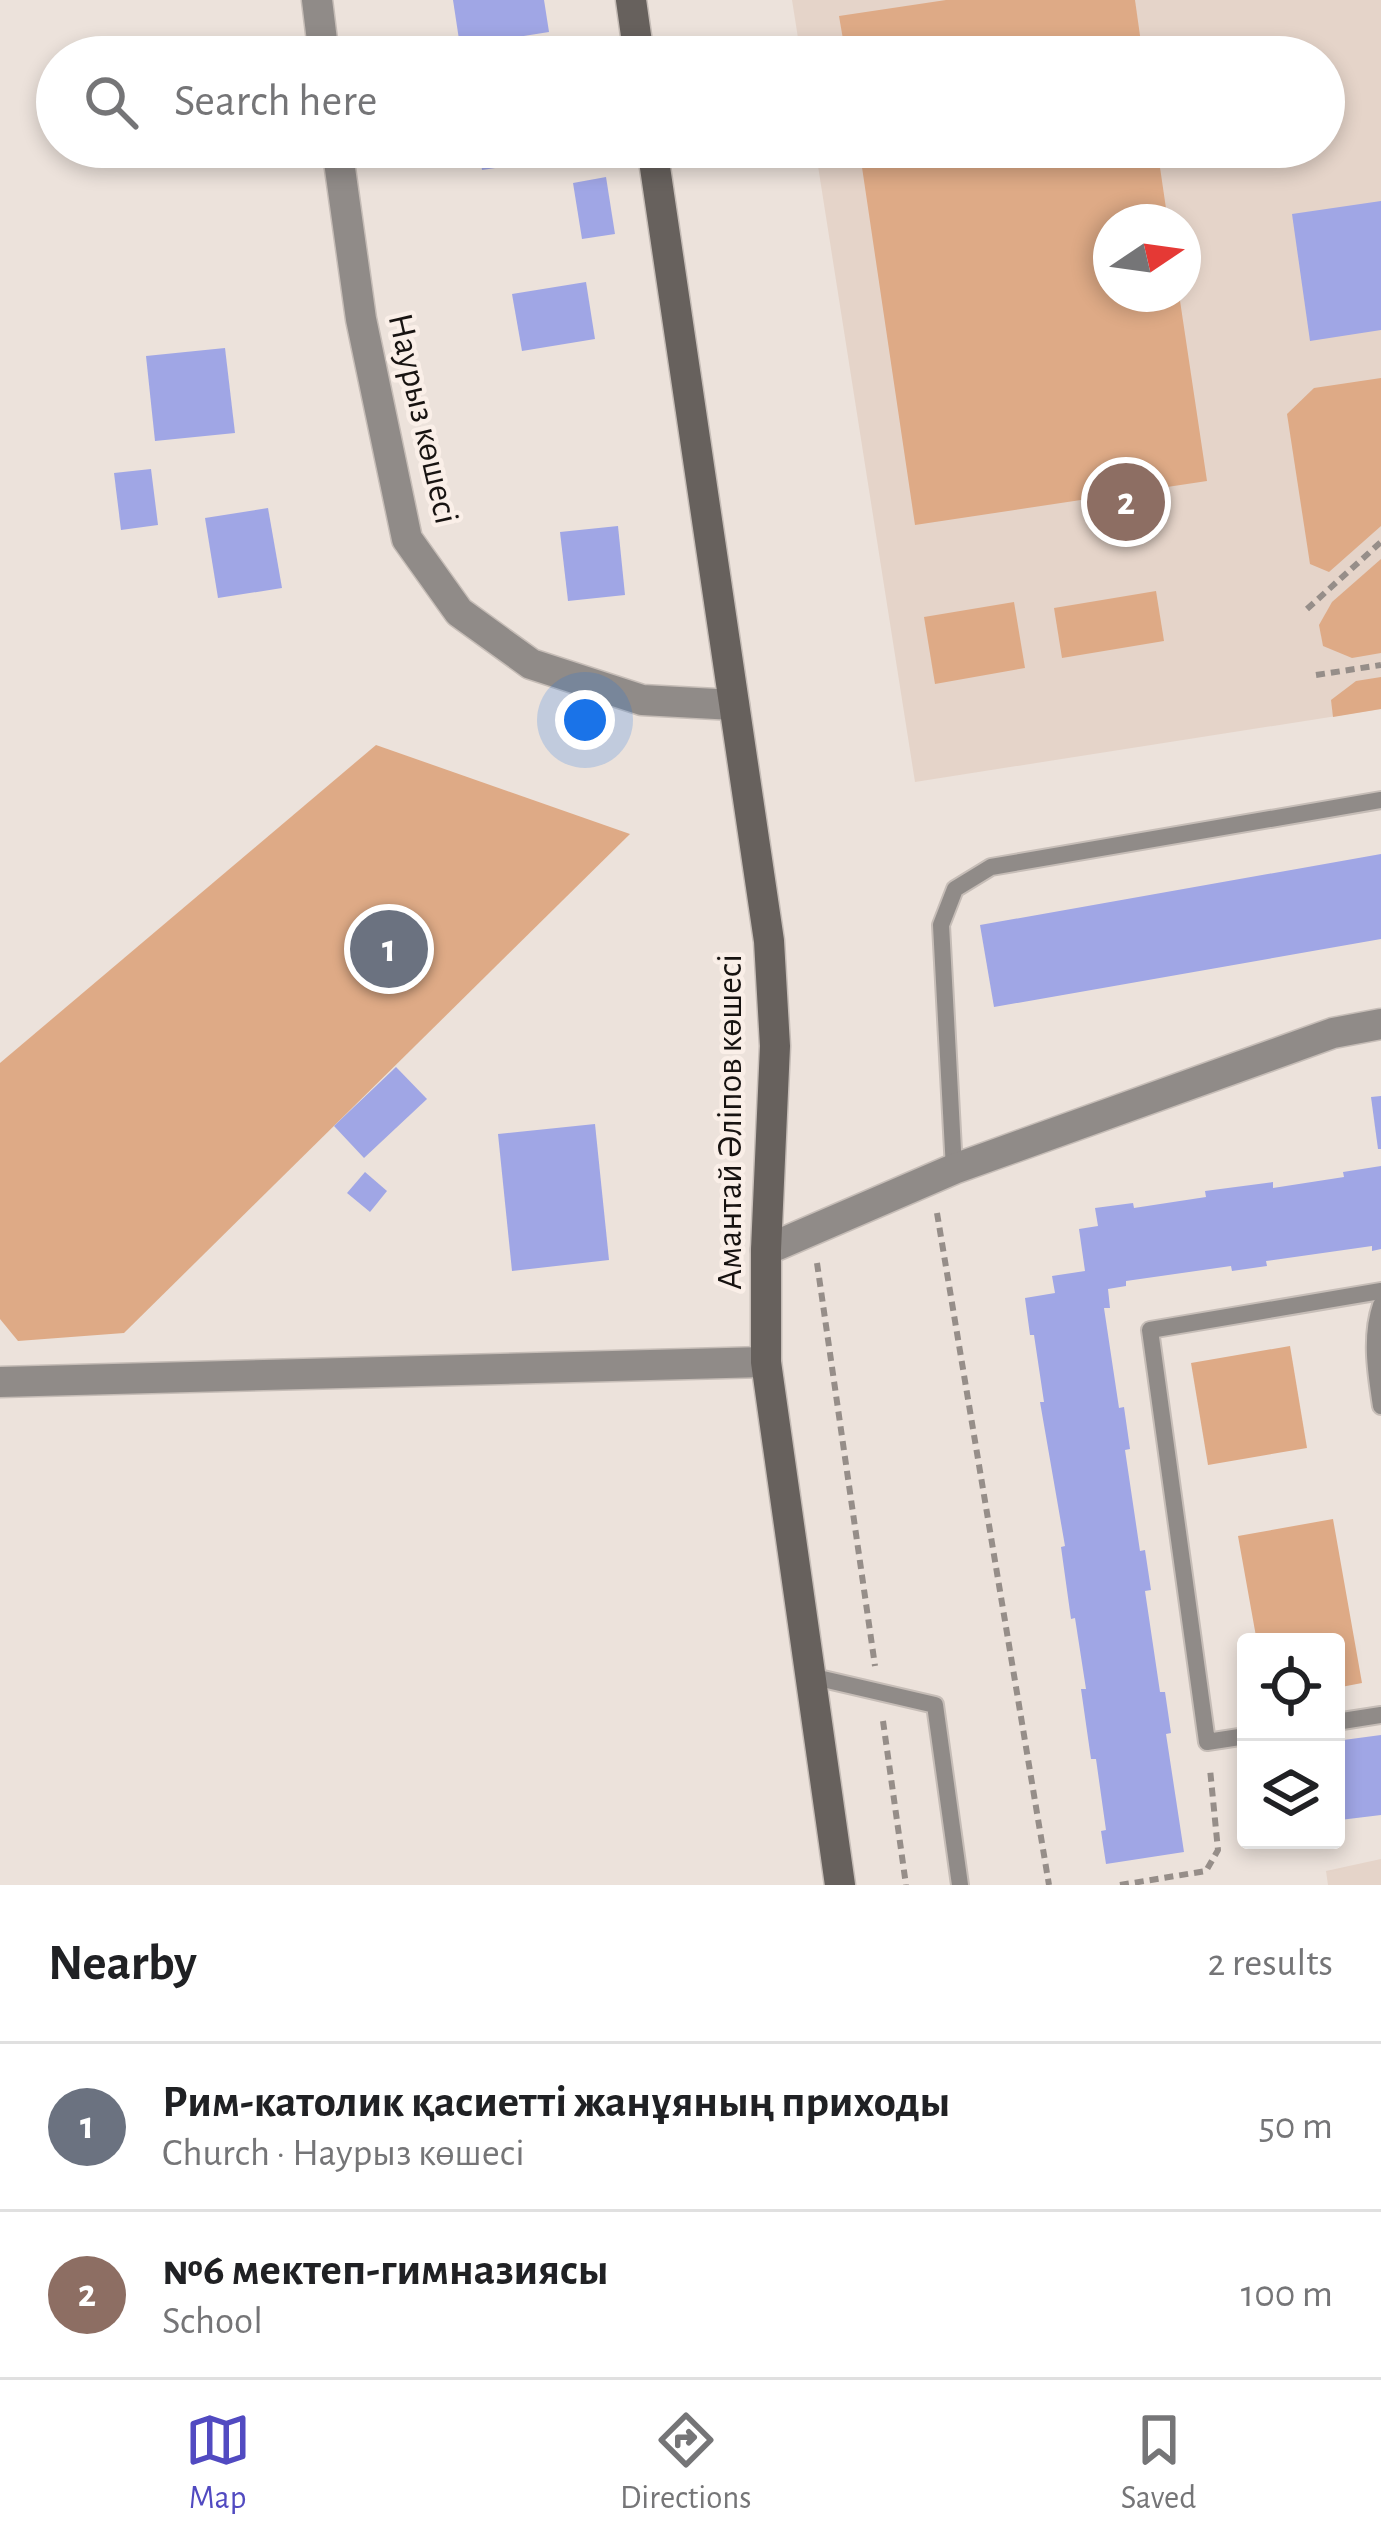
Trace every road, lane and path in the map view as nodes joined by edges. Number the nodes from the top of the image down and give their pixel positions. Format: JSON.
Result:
{"nodes":[{"id":1,"x":316,"y":0,"type":"edge"},
{"id":2,"x":631,"y":0,"type":"edge"},
{"id":3,"x":322,"y":36,"type":"edge"},
{"id":4,"x":636,"y":36,"type":"edge"},
{"id":5,"x":340,"y":168,"type":"edge"},
{"id":6,"x":655,"y":168,"type":"edge"},
{"id":7,"x":1381,"y":542,"type":"edge"},
{"id":8,"x":1306,"y":609,"type":"dead end"},
{"id":9,"x":1381,"y":665,"type":"edge"},
{"id":10,"x":1316,"y":675,"type":"dead end"},
{"id":11,"x":734,"y":705,"type":"junction"},
{"id":12,"x":1381,"y":800,"type":"edge"},
{"id":13,"x":1381,"y":1024,"type":"edge"},
{"id":14,"x":942,"y":1174,"type":"junction"},
{"id":15,"x":813,"y":1230,"type":"junction"},
{"id":16,"x":766,"y":1250,"type":"junction"},
{"id":17,"x":1381,"y":1291,"type":"edge"},
{"id":18,"x":1381,"y":1305,"type":"edge"},
{"id":19,"x":766,"y":1363,"type":"junction"},
{"id":20,"x":0,"y":1382,"type":"edge"},
{"id":21,"x":1381,"y":1406,"type":"edge"},
{"id":22,"x":810,"y":1676,"type":"junction"},
{"id":23,"x":879,"y":1694,"type":"junction"},
{"id":24,"x":1381,"y":1715,"type":"edge"},
{"id":25,"x":1345,"y":1721,"type":"edge"},
{"id":26,"x":1237,"y":1737,"type":"edge"},
{"id":27,"x":1207,"y":1742,"type":"junction"},
{"id":28,"x":840,"y":1885,"type":"edge"},
{"id":29,"x":906,"y":1885,"type":"edge"},
{"id":30,"x":960,"y":1885,"type":"edge"},
{"id":31,"x":1049,"y":1885,"type":"edge"},
{"id":32,"x":1120,"y":1885,"type":"edge"}],
"edges":[{"from":1,"to":3,"type":"street"},
{"from":2,"to":4,"type":"main road"},
{"from":5,"to":11,"type":"street","name":"Наурыз көшесі"},
{"from":6,"to":11,"type":"main road","name":"Амантай Әліпов көшесі"},
{"from":7,"to":8,"type":"path"},
{"from":9,"to":10,"type":"path"},
{"from":11,"to":16,"type":"main road","name":"Амантай Әліпов көшесі"},
{"from":12,"to":14,"type":"lane"},
{"from":13,"to":14,"type":"street"},
{"from":14,"to":15,"type":"street"},
{"from":14,"to":31,"type":"path"},
{"from":15,"to":16,"type":"street"},
{"from":15,"to":23,"type":"path"},
{"from":16,"to":19,"type":"main road","name":"Амантай Әліпов көшесі"},
{"from":17,"to":27,"type":"lane"},
{"from":18,"to":21,"type":"lane"},
{"from":19,"to":20,"type":"street"},
{"from":19,"to":22,"type":"main road","name":"Амантай Әліпов көшесі"},
{"from":22,"to":23,"type":"lane"},
{"from":22,"to":28,"type":"main road","name":"Амантай Әліпов көшесі"},
{"from":23,"to":29,"type":"path"},
{"from":23,"to":30,"type":"lane"},
{"from":24,"to":25,"type":"lane"},
{"from":26,"to":27,"type":"lane"},
{"from":27,"to":32,"type":"path"}]}
